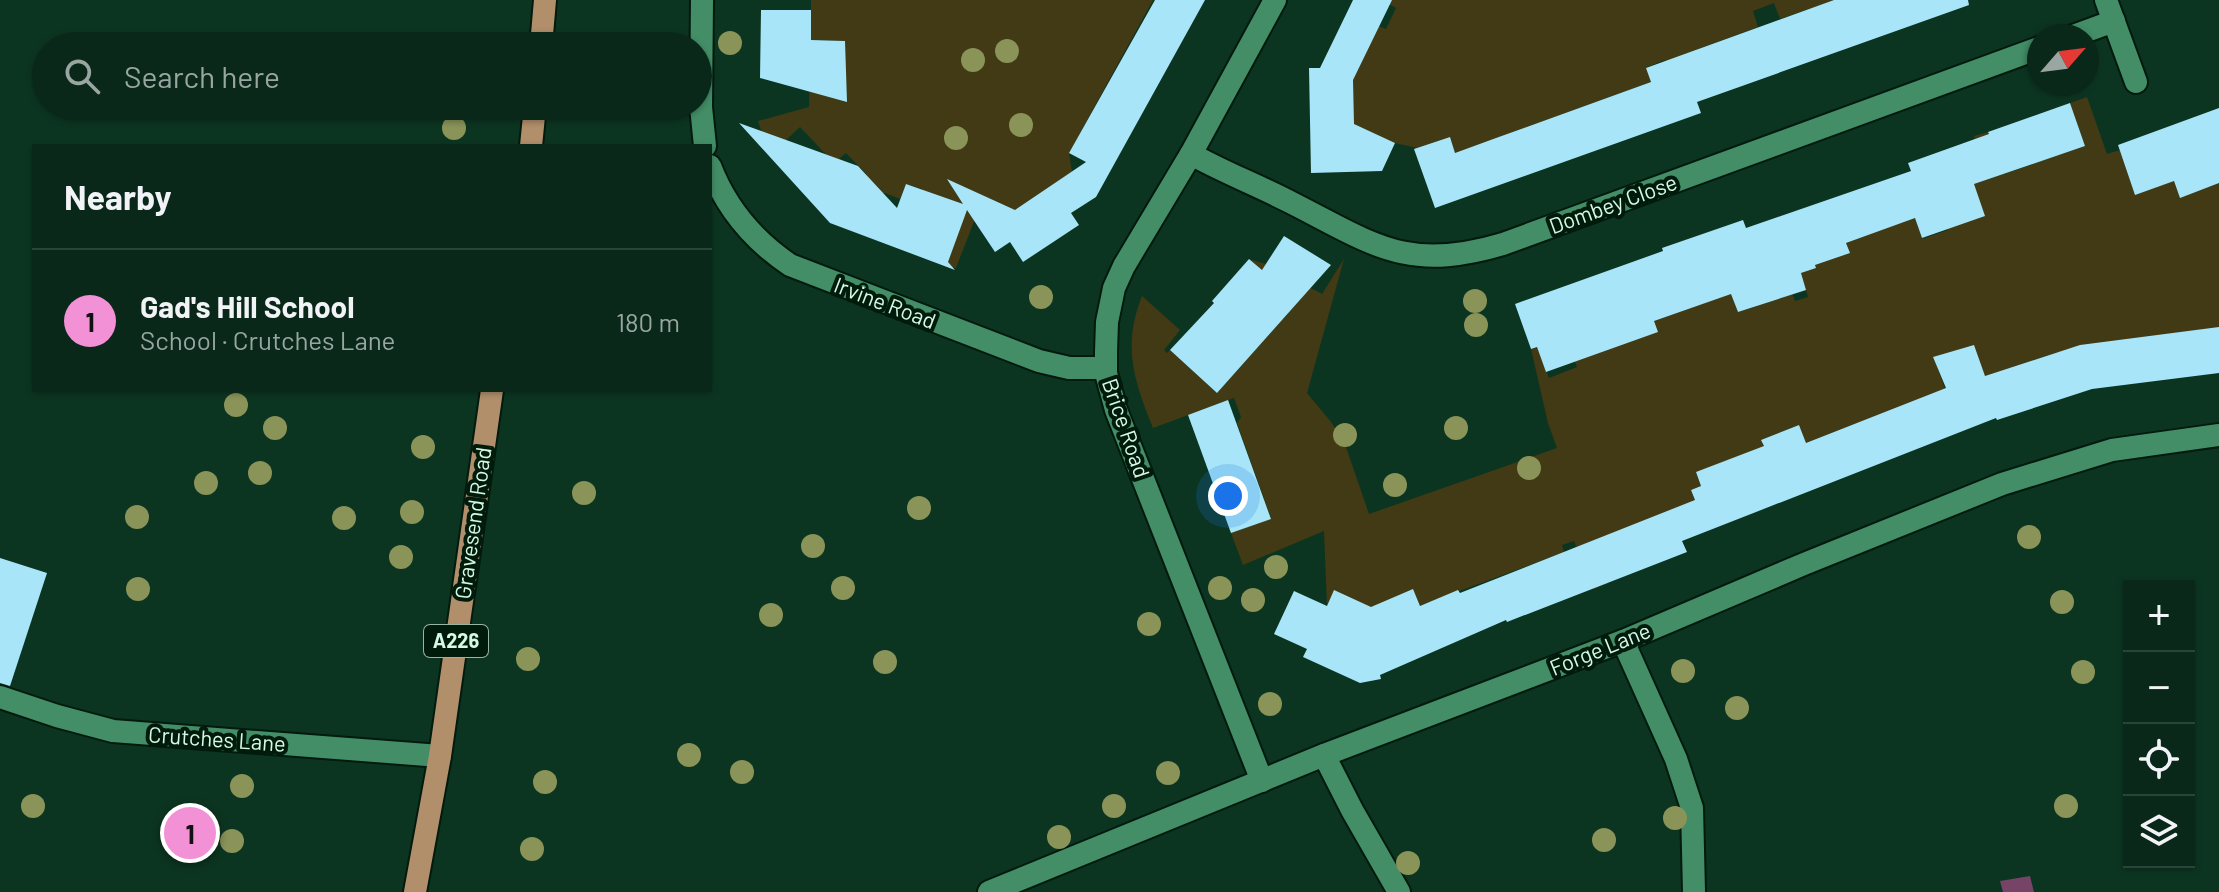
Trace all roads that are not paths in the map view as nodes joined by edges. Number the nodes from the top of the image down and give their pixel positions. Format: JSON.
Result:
{"nodes":[{"id":1,"x":545,"y":0,"type":"edge"},
{"id":2,"x":702,"y":0,"type":"edge"},
{"id":3,"x":1275,"y":0,"type":"edge"},
{"id":4,"x":2110,"y":11,"type":"edge"},
{"id":5,"x":2091,"y":24,"type":"edge"},
{"id":6,"x":542,"y":32,"type":"edge"},
{"id":7,"x":702,"y":32,"type":"edge"},
{"id":8,"x":2027,"y":52,"type":"edge"},
{"id":9,"x":2136,"y":82,"type":"dead end"},
{"id":10,"x":534,"y":120,"type":"edge"},
{"id":11,"x":702,"y":120,"type":"edge"},
{"id":12,"x":531,"y":144,"type":"edge"},
{"id":13,"x":705,"y":144,"type":"edge"},
{"id":14,"x":1191,"y":154,"type":"junction"},
{"id":15,"x":712,"y":170,"type":"edge"},
{"id":16,"x":1106,"y":368,"type":"junction"},
{"id":17,"x":492,"y":392,"type":"edge"},
{"id":18,"x":2219,"y":435,"type":"edge"},
{"id":19,"x":1623,"y":641,"type":"junction"},
{"id":20,"x":0,"y":697,"type":"edge"},
{"id":21,"x":1324,"y":755,"type":"junction"},
{"id":22,"x":440,"y":756,"type":"junction"},
{"id":23,"x":1262,"y":781,"type":"junction"},
{"id":24,"x":415,"y":892,"type":"edge"},
{"id":25,"x":989,"y":892,"type":"edge"},
{"id":26,"x":1399,"y":892,"type":"edge"},
{"id":27,"x":1694,"y":892,"type":"edge"}],
"edges":[{"from":1,"to":6,"type":"main road"},
{"from":2,"to":7,"type":"street"},
{"from":3,"to":14,"type":"street","name":"Brice Road"},
{"from":4,"to":5,"type":"street"},
{"from":4,"to":9,"type":"street"},
{"from":8,"to":14,"type":"street","name":"Dombey Close"},
{"from":10,"to":12,"type":"main road"},
{"from":11,"to":13,"type":"street"},
{"from":14,"to":16,"type":"street","name":"Brice Road"},
{"from":15,"to":16,"type":"street","name":"Irvine Road"},
{"from":16,"to":23,"type":"street","name":"Brice Road"},
{"from":17,"to":22,"type":"main road","name":"Gravesend Road","number":"A226"},
{"from":18,"to":19,"type":"street","name":"Forge Lane"},
{"from":19,"to":21,"type":"street","name":"Forge Lane"},
{"from":19,"to":27,"type":"street"},
{"from":20,"to":22,"type":"street","name":"Crutches Lane"},
{"from":21,"to":23,"type":"street","name":"Forge Lane"},
{"from":21,"to":26,"type":"street"},
{"from":22,"to":24,"type":"main road","name":"Gravesend Road","number":"A226"},
{"from":23,"to":25,"type":"street","name":"Forge Lane"}]}
